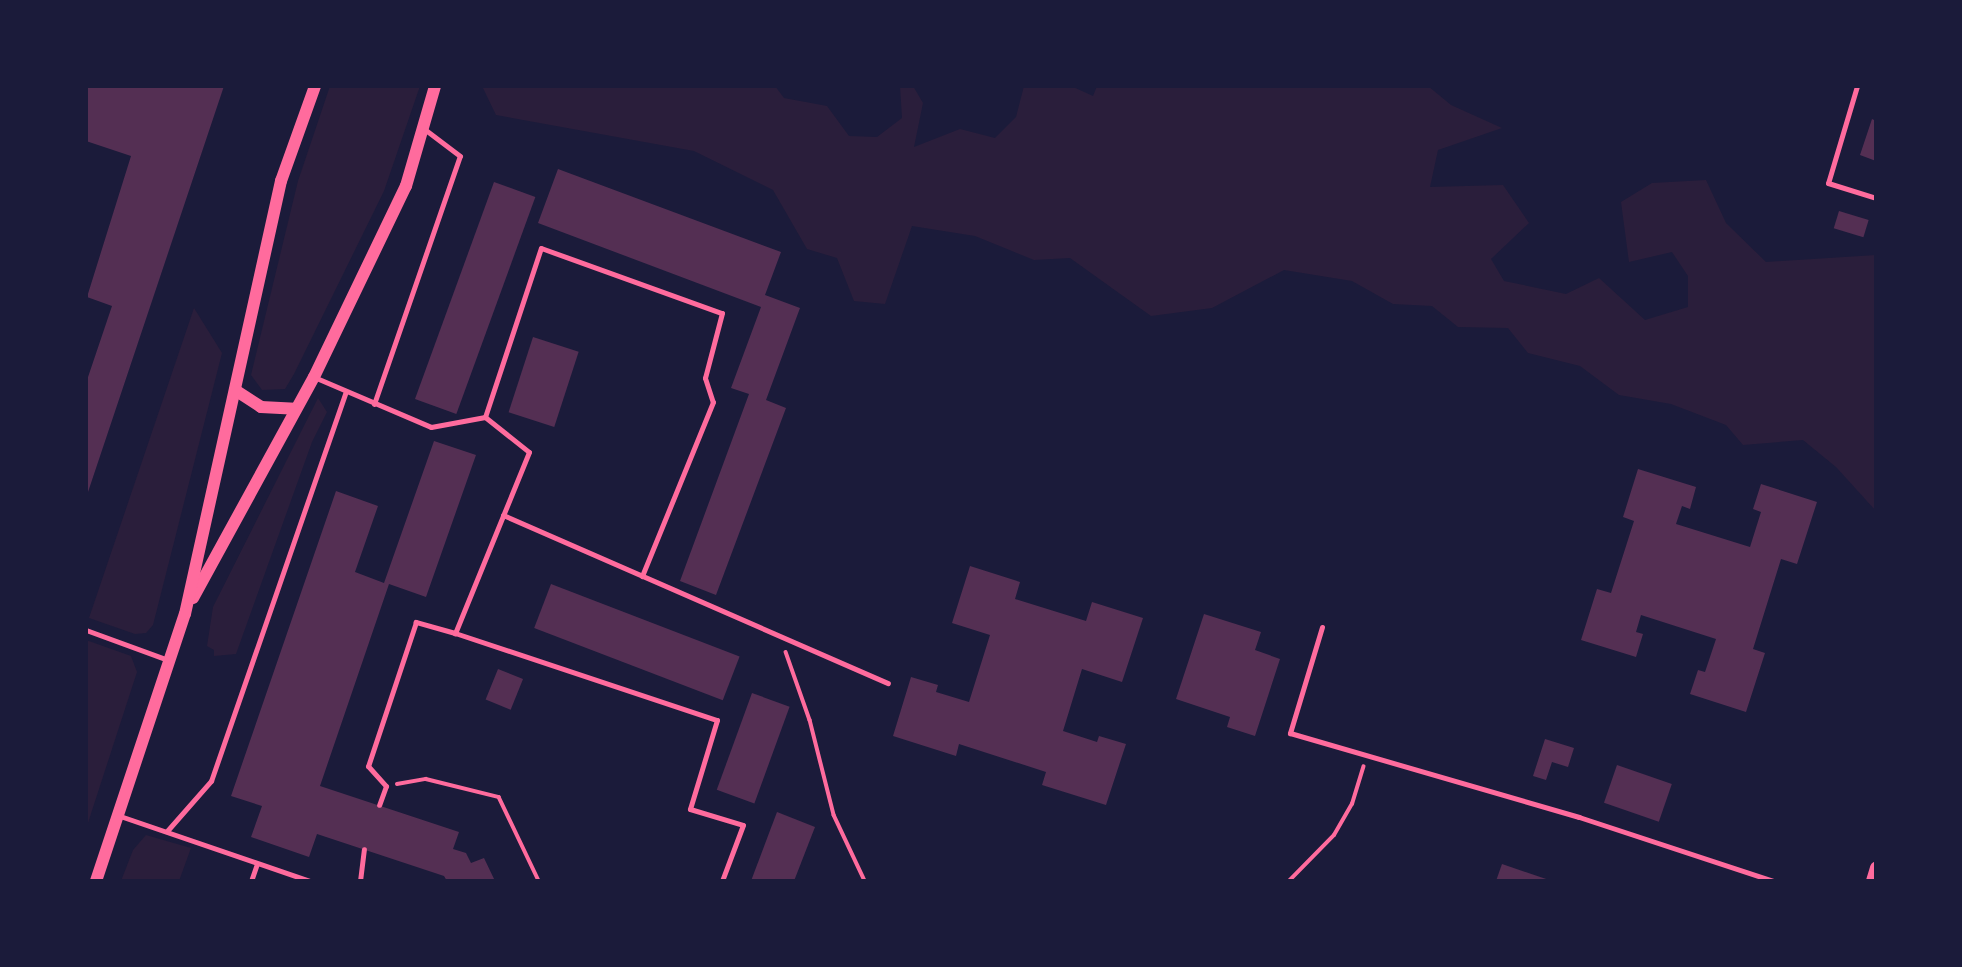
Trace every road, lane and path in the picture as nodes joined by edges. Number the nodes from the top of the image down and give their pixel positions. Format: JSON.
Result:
{"nodes":[{"id":1,"x":315,"y":86,"type":"edge"},
{"id":2,"x":435,"y":86,"type":"edge"},
{"id":3,"x":1857,"y":86,"type":"edge"},
{"id":4,"x":423,"y":128,"type":"junction"},
{"id":5,"x":1876,"y":198,"type":"edge"},
{"id":6,"x":314,"y":377,"type":"junction"},
{"id":7,"x":235,"y":390,"type":"junction"},
{"id":8,"x":346,"y":392,"type":"junction"},
{"id":9,"x":374,"y":404,"type":"junction"},
{"id":10,"x":295,"y":409,"type":"junction"},
{"id":11,"x":485,"y":417,"type":"junction"},
{"id":12,"x":503,"y":515,"type":"junction"},
{"id":13,"x":642,"y":576,"type":"junction"},
{"id":14,"x":185,"y":614,"type":"junction"},
{"id":15,"x":1322,"y":627,"type":"dead end"},
{"id":16,"x":86,"y":630,"type":"edge"},
{"id":17,"x":455,"y":633,"type":"junction"},
{"id":18,"x":780,"y":635,"type":"junction"},
{"id":19,"x":172,"y":661,"type":"junction"},
{"id":20,"x":888,"y":683,"type":"dead end"},
{"id":21,"x":1367,"y":755,"type":"junction"},
{"id":22,"x":386,"y":786,"type":"junction"},
{"id":23,"x":379,"y":805,"type":"dead end"},
{"id":24,"x":120,"y":816,"type":"junction"},
{"id":25,"x":167,"y":831,"type":"junction"},
{"id":26,"x":364,"y":849,"type":"dead end"},
{"id":27,"x":257,"y":864,"type":"junction"},
{"id":28,"x":1876,"y":868,"type":"edge"},
{"id":29,"x":96,"y":881,"type":"edge"},
{"id":30,"x":251,"y":881,"type":"edge"},
{"id":31,"x":310,"y":881,"type":"edge"},
{"id":32,"x":360,"y":881,"type":"edge"},
{"id":33,"x":539,"y":881,"type":"edge"},
{"id":34,"x":722,"y":881,"type":"edge"},
{"id":35,"x":865,"y":881,"type":"edge"},
{"id":36,"x":1289,"y":881,"type":"edge"},
{"id":37,"x":1774,"y":881,"type":"edge"},
{"id":38,"x":1872,"y":881,"type":"edge"}],
"edges":[{"from":1,"to":7,"type":"street"},
{"from":2,"to":4,"type":"street"},
{"from":3,"to":5,"type":"lane"},
{"from":4,"to":6,"type":"street"},
{"from":4,"to":9,"type":"lane"},
{"from":6,"to":8,"type":"lane"},
{"from":6,"to":10,"type":"street"},
{"from":7,"to":10,"type":"street"},
{"from":7,"to":14,"type":"street"},
{"from":8,"to":9,"type":"lane"},
{"from":8,"to":25,"type":"lane"},
{"from":9,"to":11,"type":"lane"},
{"from":10,"to":14,"type":"street"},
{"from":11,"to":12,"type":"lane"},
{"from":11,"to":13,"type":"lane"},
{"from":12,"to":13,"type":"lane"},
{"from":12,"to":17,"type":"lane"},
{"from":13,"to":18,"type":"lane"},
{"from":14,"to":19,"type":"street"},
{"from":15,"to":21,"type":"lane"},
{"from":16,"to":19,"type":"lane"},
{"from":17,"to":22,"type":"lane"},
{"from":17,"to":34,"type":"lane"},
{"from":18,"to":20,"type":"lane"},
{"from":18,"to":35,"type":"path"},
{"from":19,"to":24,"type":"street"},
{"from":21,"to":36,"type":"path"},
{"from":21,"to":37,"type":"lane"},
{"from":22,"to":23,"type":"lane"},
{"from":22,"to":33,"type":"path"},
{"from":24,"to":25,"type":"lane"},
{"from":24,"to":29,"type":"street"},
{"from":25,"to":27,"type":"lane"},
{"from":26,"to":32,"type":"lane"},
{"from":27,"to":30,"type":"lane"},
{"from":27,"to":31,"type":"lane"},
{"from":28,"to":38,"type":"street"}]}
